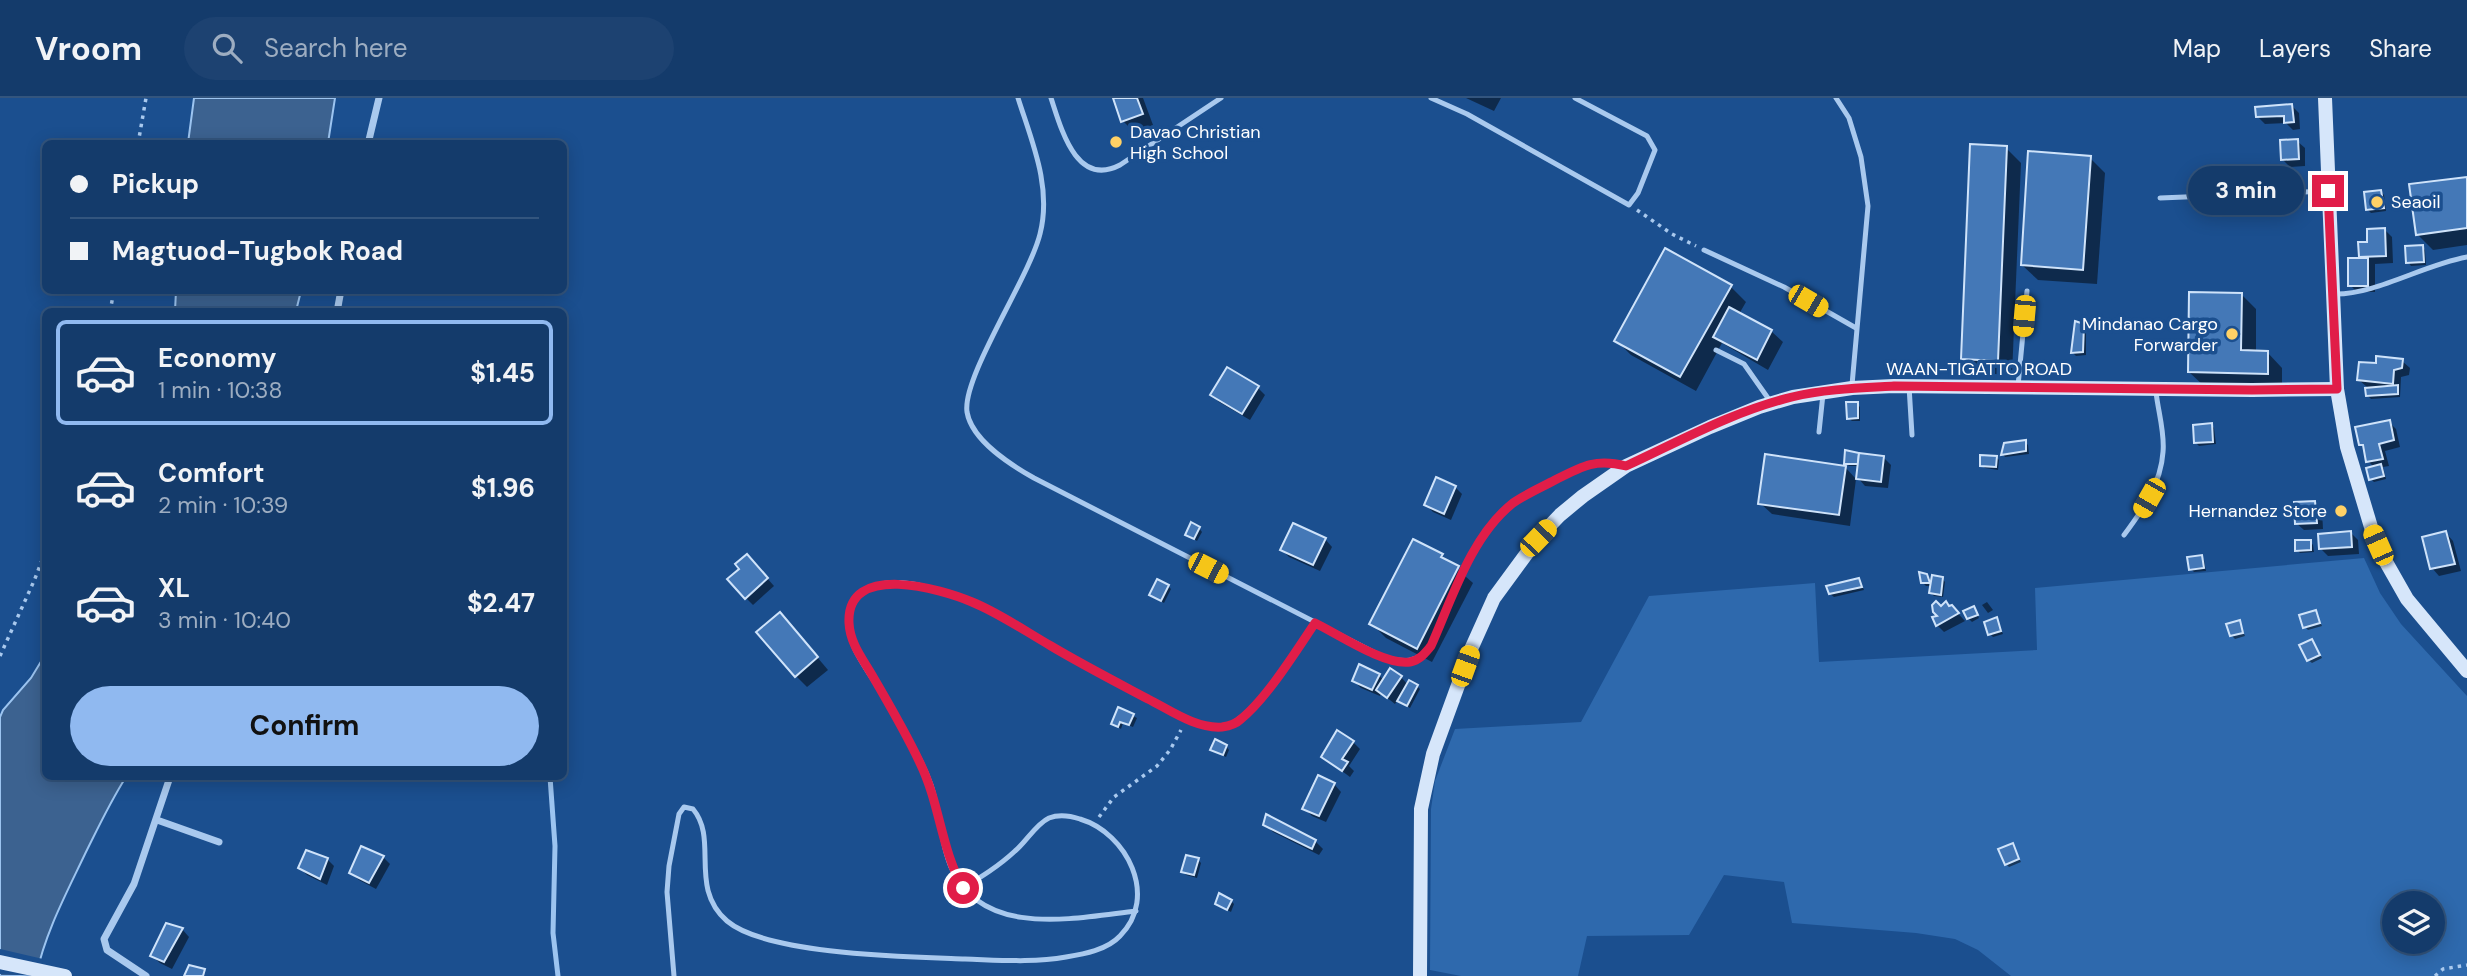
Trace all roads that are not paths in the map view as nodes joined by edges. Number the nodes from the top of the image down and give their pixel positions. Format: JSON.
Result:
{"nodes":[{"id":1,"x":379,"y":98,"type":"edge"},
{"id":2,"x":1018,"y":98,"type":"edge"},
{"id":3,"x":1051,"y":98,"type":"edge"},
{"id":4,"x":1221,"y":98,"type":"edge"},
{"id":5,"x":1431,"y":98,"type":"edge"},
{"id":6,"x":1575,"y":98,"type":"edge"},
{"id":7,"x":1836,"y":98,"type":"edge"},
{"id":8,"x":2325,"y":98,"type":"edge"},
{"id":9,"x":369,"y":140,"type":"edge"},
{"id":10,"x":2328,"y":191,"type":"junction"},
{"id":11,"x":2160,"y":198,"type":"dead end"},
{"id":12,"x":1704,"y":250,"type":"road end"},
{"id":13,"x":2467,"y":257,"type":"edge"},
{"id":14,"x":2026,"y":291,"type":"dead end"},
{"id":15,"x":2334,"y":295,"type":"junction"},
{"id":16,"x":1856,"y":328,"type":"junction"},
{"id":17,"x":1716,"y":350,"type":"dead end"},
{"id":18,"x":1909,"y":386,"type":"junction"},
{"id":19,"x":1852,"y":388,"type":"junction"},
{"id":20,"x":2018,"y":388,"type":"junction"},
{"id":21,"x":2155,"y":389,"type":"junction"},
{"id":22,"x":2337,"y":389,"type":"junction"},
{"id":23,"x":1823,"y":393,"type":"junction"},
{"id":24,"x":1771,"y":403,"type":"junction"},
{"id":25,"x":1819,"y":432,"type":"dead end"},
{"id":26,"x":1912,"y":435,"type":"dead end"},
{"id":27,"x":1626,"y":466,"type":"junction"},
{"id":28,"x":2124,"y":536,"type":"dead end"},
{"id":29,"x":1315,"y":623,"type":"junction"},
{"id":30,"x":2467,"y":671,"type":"edge"},
{"id":31,"x":169,"y":780,"type":"edge"},
{"id":32,"x":157,"y":820,"type":"junction"},
{"id":33,"x":219,"y":842,"type":"dead end"},
{"id":34,"x":963,"y":888,"type":"junction"},
{"id":35,"x":1136,"y":911,"type":"junction"},
{"id":36,"x":0,"y":962,"type":"edge"},
{"id":37,"x":65,"y":976,"type":"edge"},
{"id":38,"x":146,"y":976,"type":"edge"},
{"id":39,"x":674,"y":976,"type":"edge"},
{"id":40,"x":1420,"y":976,"type":"edge"}],
"edges":[{"from":1,"to":9,"type":"street"},
{"from":2,"to":29,"type":"lane"},
{"from":3,"to":4,"type":"lane"},
{"from":5,"to":6,"type":"lane"},
{"from":7,"to":16,"type":"lane"},
{"from":8,"to":10,"type":"street"},
{"from":10,"to":11,"type":"lane"},
{"from":10,"to":15,"type":"street"},
{"from":12,"to":16,"type":"lane"},
{"from":13,"to":15,"type":"lane"},
{"from":14,"to":20,"type":"lane"},
{"from":15,"to":22,"type":"street"},
{"from":16,"to":19,"type":"lane"},
{"from":17,"to":24,"type":"lane"},
{"from":18,"to":19,"type":"street","name":"WAAN-TIGATTO ROAD"},
{"from":18,"to":20,"type":"street","name":"WAAN-TIGATTO ROAD"},
{"from":18,"to":26,"type":"lane"},
{"from":19,"to":23,"type":"street","name":"WAAN-TIGATTO ROAD"},
{"from":20,"to":21,"type":"street","name":"WAAN-TIGATTO ROAD"},
{"from":21,"to":22,"type":"street","name":"WAAN-TIGATTO ROAD"},
{"from":21,"to":28,"type":"lane"},
{"from":22,"to":30,"type":"street"},
{"from":23,"to":24,"type":"street","name":"WAAN-TIGATTO ROAD"},
{"from":23,"to":25,"type":"lane"},
{"from":24,"to":27,"type":"street","name":"WAAN-TIGATTO ROAD"},
{"from":27,"to":29,"type":"lane"},
{"from":27,"to":40,"type":"street","name":"WAAN-TIGATTO ROAD"},
{"from":29,"to":34,"type":"lane"},
{"from":31,"to":32,"type":"street"},
{"from":32,"to":33,"type":"street"},
{"from":32,"to":38,"type":"street"},
{"from":34,"to":35,"type":"lane"},
{"from":34,"to":35,"type":"lane"},
{"from":35,"to":39,"type":"lane"},
{"from":36,"to":37,"type":"street"}]}
